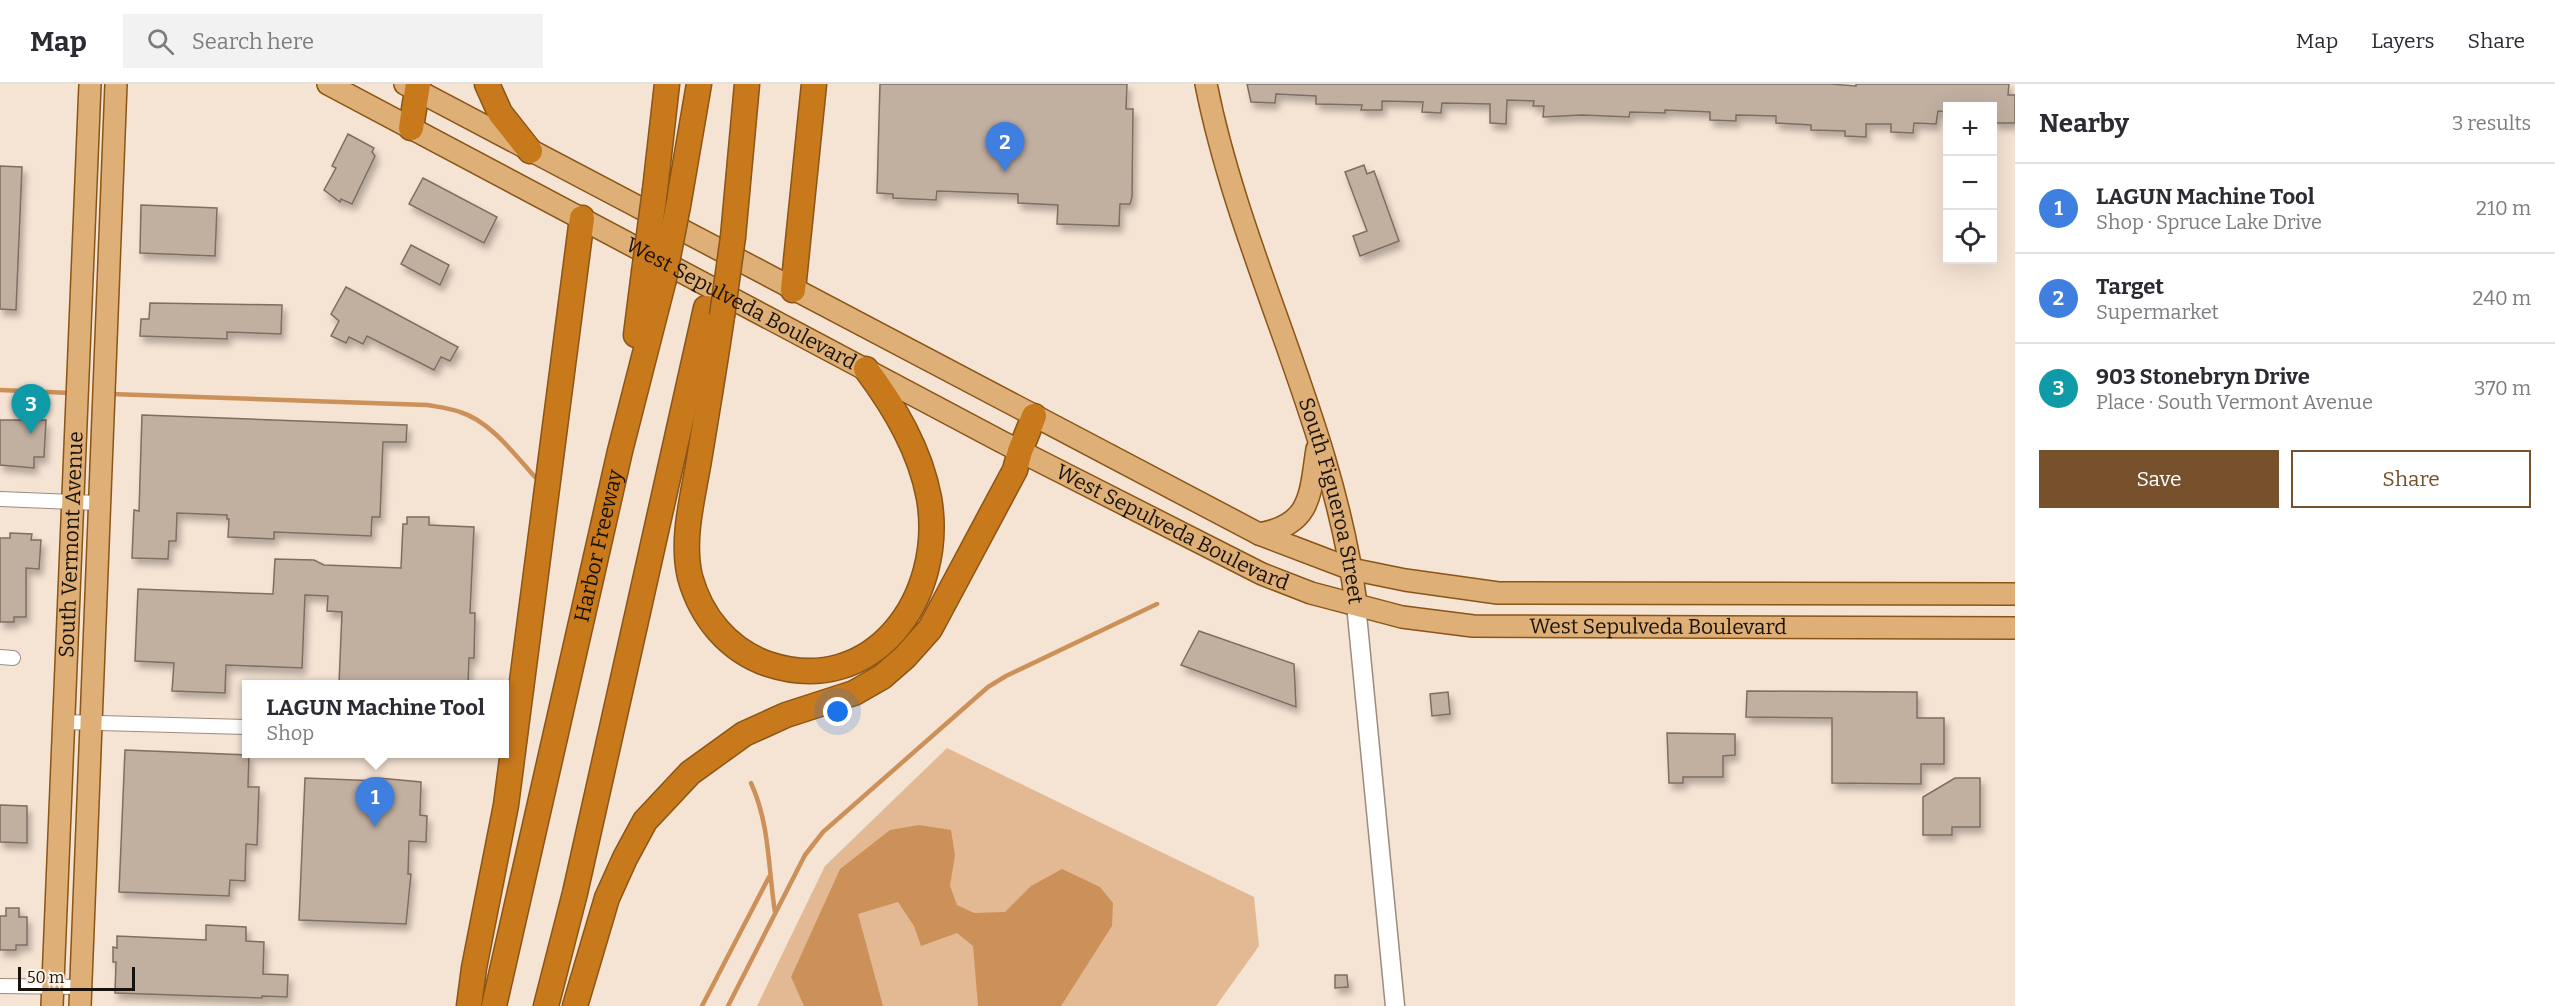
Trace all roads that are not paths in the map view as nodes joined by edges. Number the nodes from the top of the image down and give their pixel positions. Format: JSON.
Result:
{"nodes":[{"id":1,"x":90,"y":84,"type":"edge"},
{"id":2,"x":116,"y":84,"type":"edge"},
{"id":3,"x":328,"y":84,"type":"edge"},
{"id":4,"x":487,"y":84,"type":"edge"},
{"id":5,"x":667,"y":84,"type":"edge"},
{"id":6,"x":699,"y":84,"type":"edge"},
{"id":7,"x":747,"y":84,"type":"edge"},
{"id":8,"x":814,"y":84,"type":"edge"},
{"id":9,"x":1206,"y":84,"type":"edge"},
{"id":10,"x":412,"y":86,"type":"edge"},
{"id":11,"x":411,"y":128,"type":"junction"},
{"id":12,"x":530,"y":151,"type":"junction"},
{"id":13,"x":582,"y":218,"type":"junction"},
{"id":14,"x":653,"y":277,"type":"junction"},
{"id":15,"x":793,"y":290,"type":"junction"},
{"id":16,"x":714,"y":312,"type":"junction"},
{"id":17,"x":866,"y":369,"type":"junction"},
{"id":18,"x":1034,"y":417,"type":"junction"},
{"id":19,"x":1318,"y":443,"type":"junction"},
{"id":20,"x":1020,"y":451,"type":"junction"},
{"id":21,"x":0,"y":499,"type":"edge"},
{"id":22,"x":72,"y":502,"type":"junction"},
{"id":23,"x":98,"y":503,"type":"junction"},
{"id":24,"x":1259,"y":534,"type":"junction"},
{"id":25,"x":1351,"y":569,"type":"junction"},
{"id":26,"x":2015,"y":594,"type":"edge"},
{"id":27,"x":1356,"y":604,"type":"junction"},
{"id":28,"x":2015,"y":628,"type":"edge"},
{"id":29,"x":63,"y":722,"type":"junction"},
{"id":30,"x":91,"y":723,"type":"junction"},
{"id":31,"x":242,"y":728,"type":"edge"},
{"id":32,"x":0,"y":986,"type":"edge"},
{"id":33,"x":52,"y":996,"type":"edge"},
{"id":34,"x":80,"y":996,"type":"edge"},
{"id":35,"x":469,"y":1006,"type":"edge"},
{"id":36,"x":494,"y":1006,"type":"edge"},
{"id":37,"x":546,"y":1006,"type":"edge"},
{"id":38,"x":575,"y":1006,"type":"edge"},
{"id":39,"x":1395,"y":1006,"type":"edge"}],
"edges":[{"from":1,"to":22,"type":"main road","name":"South Vermont Avenue"},
{"from":2,"to":23,"type":"main road","name":"South Vermont Avenue"},
{"from":3,"to":11,"type":"main road","name":"West Sepulveda Boulevard"},
{"from":4,"to":12,"type":"highway"},
{"from":5,"to":14,"type":"highway","bridge":true},
{"from":6,"to":14,"type":"highway","name":"Harbor Freeway","bridge":true},
{"from":7,"to":16,"type":"highway"},
{"from":8,"to":15,"type":"highway"},
{"from":9,"to":19,"type":"main road","name":"South Figueroa Street"},
{"from":10,"to":11,"type":"highway"},
{"from":10,"to":12,"type":"main road","name":"West Sepulveda Boulevard"},
{"from":11,"to":13,"type":"main road","name":"West Sepulveda Boulevard"},
{"from":12,"to":15,"type":"main road","name":"West Sepulveda Boulevard"},
{"from":13,"to":17,"type":"main road","name":"West Sepulveda Boulevard"},
{"from":13,"to":35,"type":"highway"},
{"from":14,"to":36,"type":"highway","name":"Harbor Freeway"},
{"from":15,"to":18,"type":"main road","name":"West Sepulveda Boulevard"},
{"from":16,"to":17,"type":"highway"},
{"from":16,"to":37,"type":"highway"},
{"from":17,"to":20,"type":"main road","name":"West Sepulveda Boulevard"},
{"from":18,"to":20,"type":"highway"},
{"from":18,"to":24,"type":"main road","name":"West Sepulveda Boulevard"},
{"from":19,"to":24,"type":"main road"},
{"from":19,"to":25,"type":"main road","name":"South Figueroa Street"},
{"from":20,"to":27,"type":"main road","name":"West Sepulveda Boulevard"},
{"from":20,"to":38,"type":"highway"},
{"from":21,"to":22,"type":"street"},
{"from":22,"to":23,"type":"street"},
{"from":22,"to":29,"type":"main road","name":"South Vermont Avenue"},
{"from":23,"to":30,"type":"main road","name":"South Vermont Avenue"},
{"from":24,"to":25,"type":"main road","name":"West Sepulveda Boulevard"},
{"from":25,"to":26,"type":"main road","name":"West Sepulveda Boulevard"},
{"from":25,"to":27,"type":"main road","name":"South Figueroa Street"},
{"from":27,"to":28,"type":"main road","name":"West Sepulveda Boulevard"},
{"from":27,"to":39,"type":"main road","name":"South Figueroa Street"},
{"from":29,"to":30,"type":"street"},
{"from":29,"to":33,"type":"main road","name":"South Vermont Avenue"},
{"from":30,"to":31,"type":"street"},
{"from":30,"to":34,"type":"main road","name":"South Vermont Avenue"},
{"from":32,"to":33,"type":"street"},
{"from":33,"to":34,"type":"street"}]}
